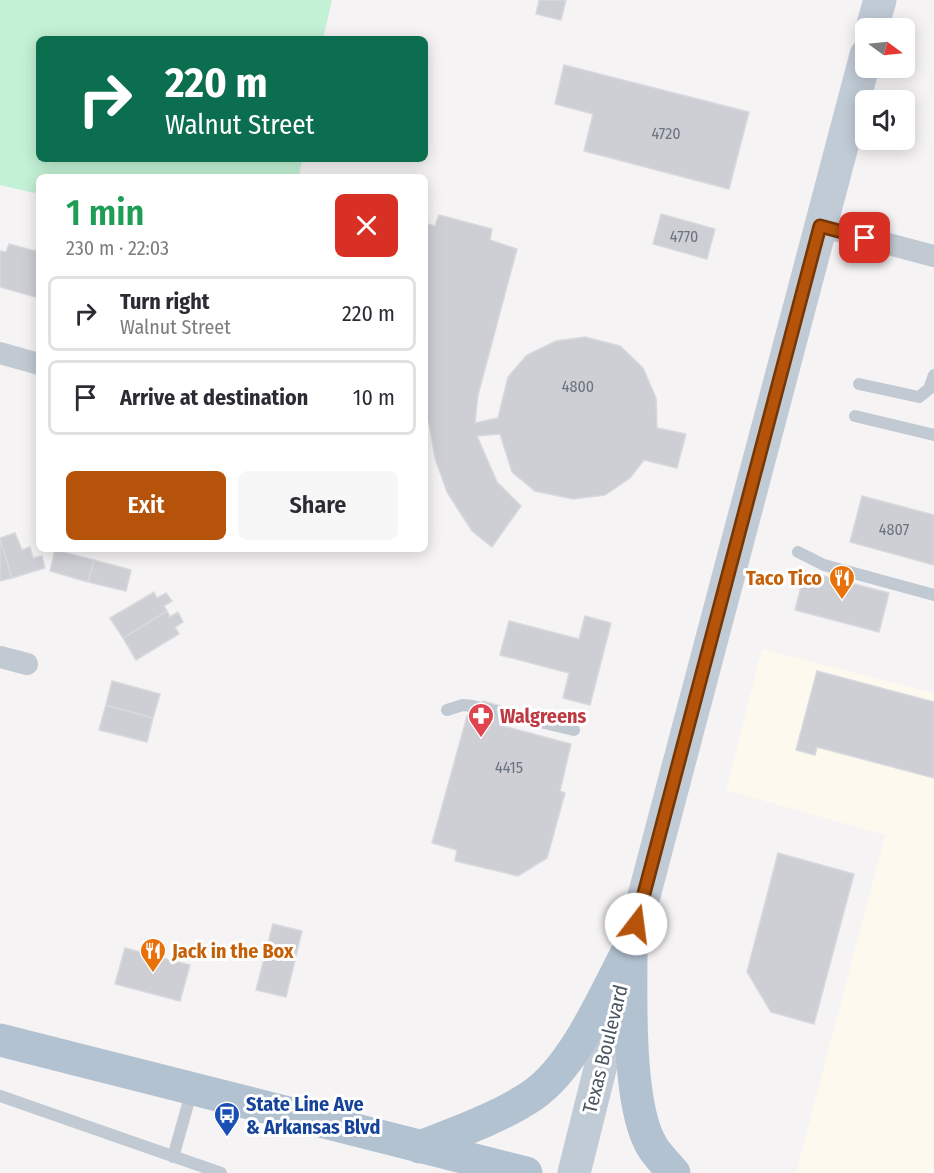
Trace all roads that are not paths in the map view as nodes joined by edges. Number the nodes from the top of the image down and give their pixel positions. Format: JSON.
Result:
{"nodes":[{"id":1,"x":880,"y":0,"type":"edge"},
{"id":2,"x":875,"y":18,"type":"edge"},
{"id":3,"x":860,"y":78,"type":"edge"},
{"id":4,"x":820,"y":226,"type":"junction"},
{"id":5,"x":934,"y":256,"type":"edge"},
{"id":6,"x":0,"y":353,"type":"edge"},
{"id":7,"x":36,"y":363,"type":"edge"},
{"id":8,"x":934,"y":375,"type":"edge"},
{"id":9,"x":859,"y":384,"type":"dead end"},
{"id":10,"x":855,"y":416,"type":"dead end"},
{"id":11,"x":934,"y":435,"type":"edge"},
{"id":12,"x":798,"y":552,"type":"dead end"},
{"id":13,"x":934,"y":595,"type":"edge"},
{"id":14,"x":0,"y":657,"type":"edge"},
{"id":15,"x":27,"y":664,"type":"dead end"},
{"id":16,"x":447,"y":710,"type":"dead end"},
{"id":17,"x":574,"y":730,"type":"dead end"},
{"id":18,"x":631,"y":945,"type":"junction"},
{"id":19,"x":0,"y":1040,"type":"edge"},
{"id":20,"x":192,"y":1090,"type":"junction"},
{"id":21,"x":0,"y":1096,"type":"edge"},
{"id":22,"x":173,"y":1158,"type":"junction"},
{"id":23,"x":428,"y":1160,"type":"edge"},
{"id":24,"x":199,"y":1170,"type":"edge"},
{"id":25,"x":221,"y":1173,"type":"edge"},
{"id":26,"x":526,"y":1173,"type":"edge"},
{"id":27,"x":574,"y":1173,"type":"edge"},
{"id":28,"x":674,"y":1173,"type":"edge"}],
"edges":[{"from":1,"to":2,"type":"main road"},
{"from":3,"to":4,"type":"main road","name":"Texas Boulevard"},
{"from":4,"to":5,"type":"street"},
{"from":4,"to":18,"type":"main road","name":"Texas Boulevard"},
{"from":6,"to":7,"type":"street"},
{"from":8,"to":9,"type":"lane"},
{"from":10,"to":11,"type":"lane"},
{"from":12,"to":13,"type":"lane"},
{"from":14,"to":15,"type":"street"},
{"from":16,"to":17,"type":"lane"},
{"from":18,"to":23,"type":"main road"},
{"from":18,"to":27,"type":"main road","name":"Texas Boulevard"},
{"from":18,"to":28,"type":"main road"},
{"from":19,"to":20,"type":"main road"},
{"from":20,"to":22,"type":"lane"},
{"from":20,"to":23,"type":"main road"},
{"from":21,"to":22,"type":"lane"},
{"from":22,"to":24,"type":"lane"},
{"from":23,"to":26,"type":"main road"},
{"from":24,"to":25,"type":"lane"}]}
